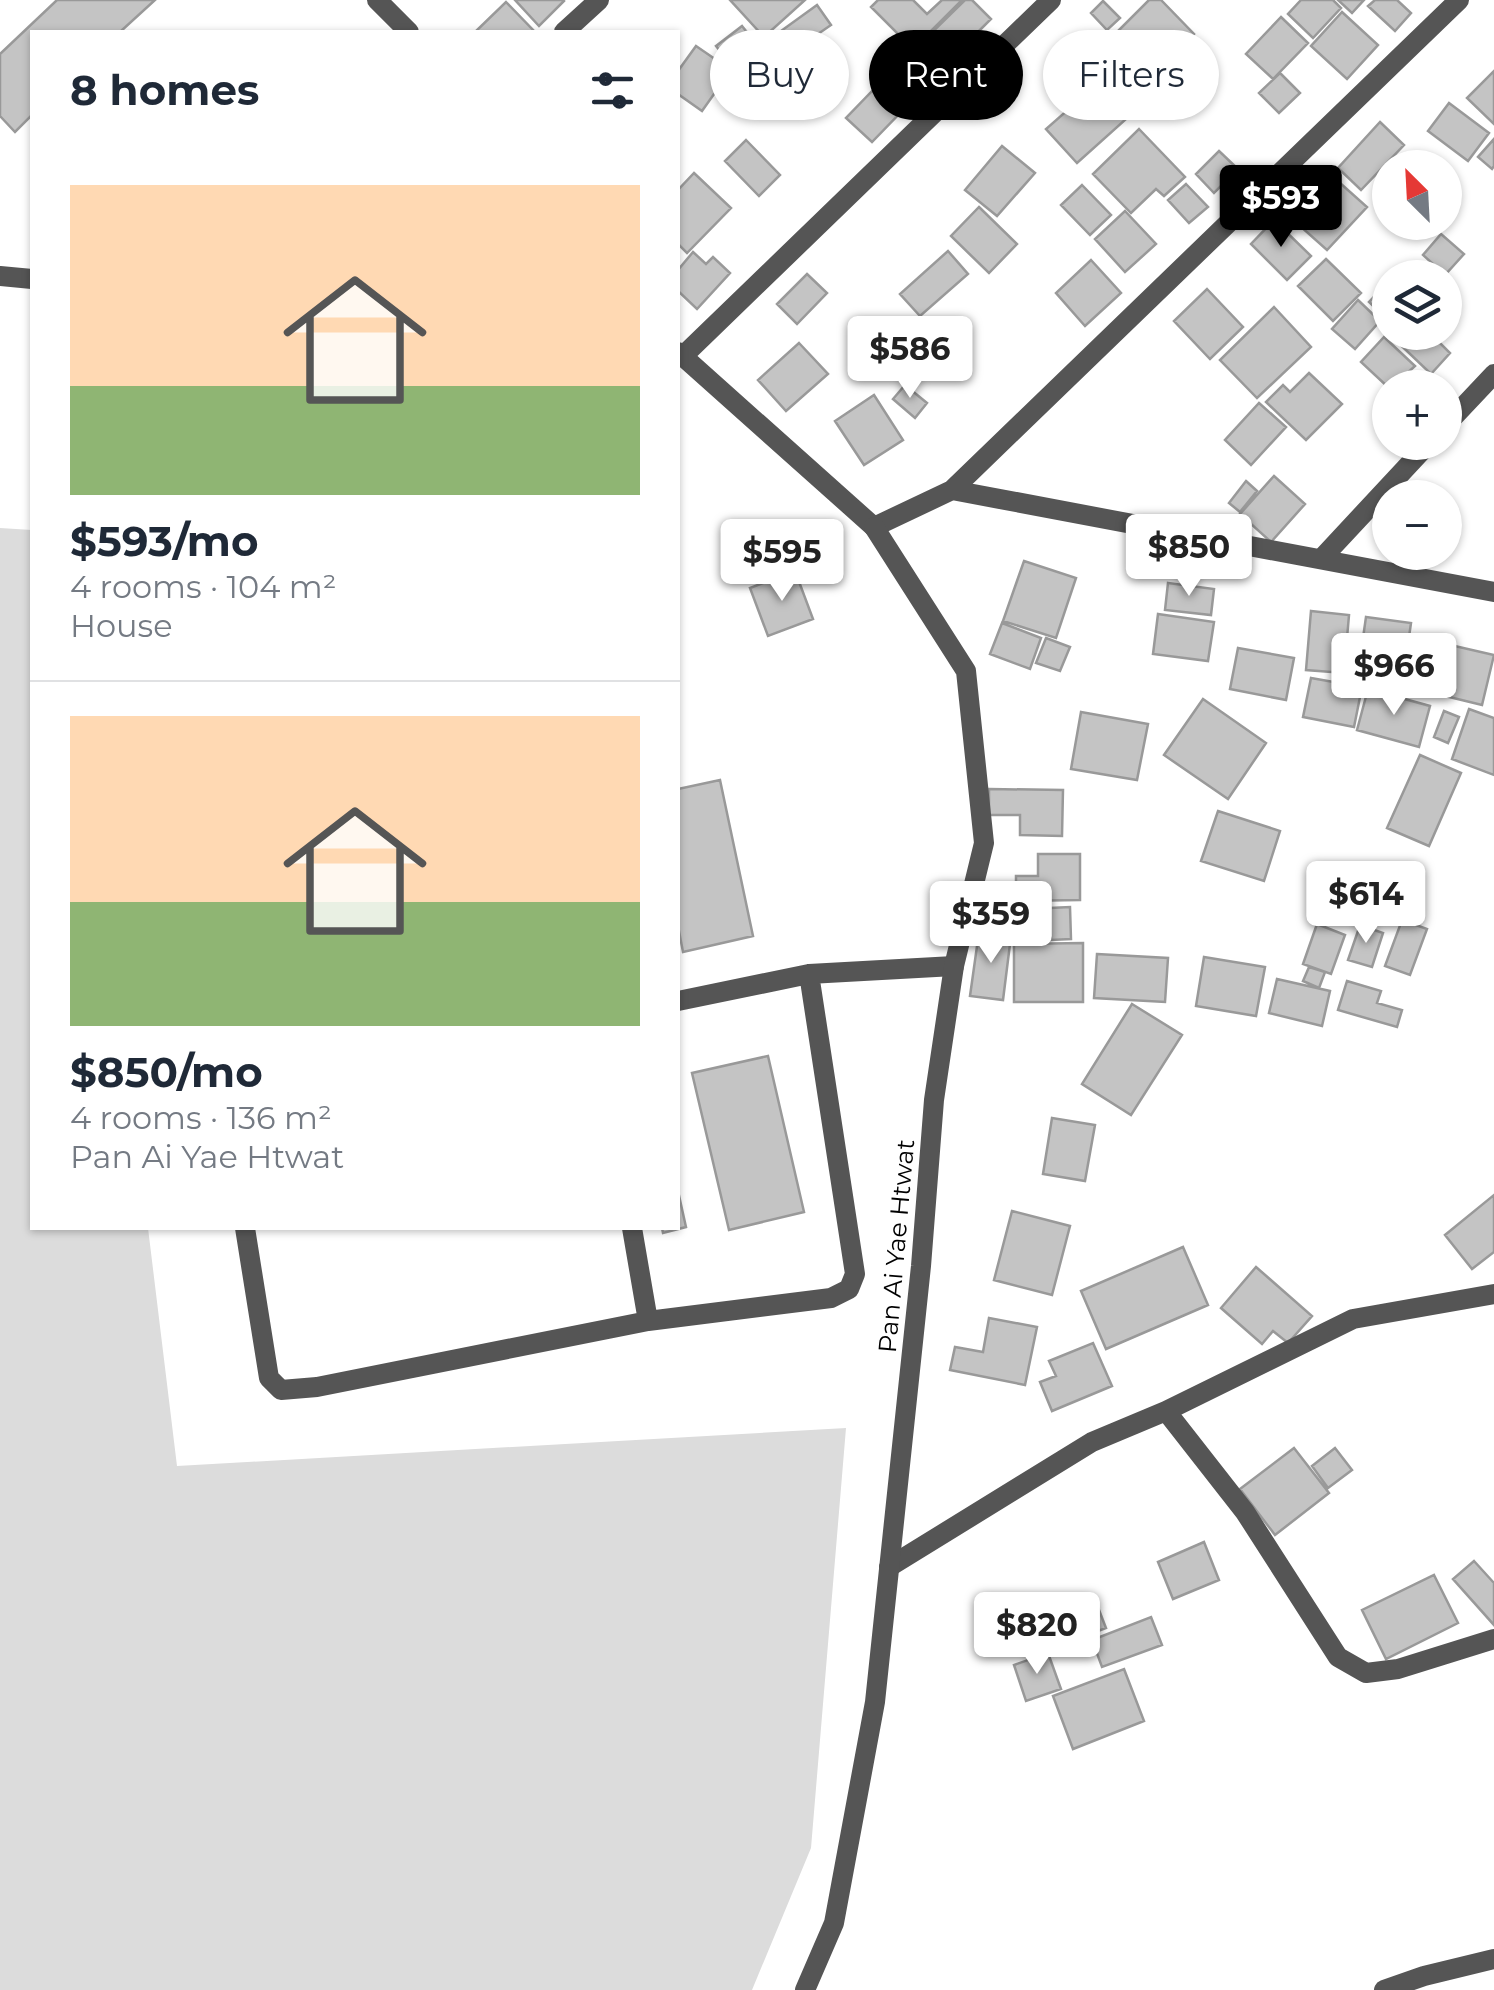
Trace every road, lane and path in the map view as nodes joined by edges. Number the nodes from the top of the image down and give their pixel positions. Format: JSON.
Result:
{"nodes":[{"id":1,"x":377,"y":0,"type":"edge"},
{"id":2,"x":598,"y":0,"type":"edge"},
{"id":3,"x":1051,"y":0,"type":"edge"},
{"id":4,"x":1460,"y":0,"type":"edge"},
{"id":5,"x":407,"y":30,"type":"edge"},
{"id":6,"x":566,"y":30,"type":"edge"},
{"id":7,"x":0,"y":276,"type":"edge"},
{"id":8,"x":30,"y":280,"type":"edge"},
{"id":9,"x":680,"y":355,"type":"edge"},
{"id":10,"x":1494,"y":374,"type":"edge"},
{"id":11,"x":1462,"y":408,"type":"edge"},
{"id":12,"x":1413,"y":460,"type":"edge"},
{"id":13,"x":952,"y":490,"type":"junction"},
{"id":14,"x":874,"y":527,"type":"junction"},
{"id":15,"x":1322,"y":558,"type":"junction"},
{"id":16,"x":1494,"y":592,"type":"edge"},
{"id":17,"x":954,"y":966,"type":"junction"},
{"id":18,"x":809,"y":974,"type":"junction"},
{"id":19,"x":680,"y":1001,"type":"edge"},
{"id":20,"x":245,"y":1230,"type":"edge"},
{"id":21,"x":632,"y":1230,"type":"edge"},
{"id":22,"x":1494,"y":1294,"type":"edge"},
{"id":23,"x":648,"y":1321,"type":"junction"},
{"id":24,"x":1166,"y":1411,"type":"junction"},
{"id":25,"x":889,"y":1568,"type":"junction"},
{"id":26,"x":1494,"y":1638,"type":"edge"},
{"id":27,"x":1494,"y":1959,"type":"edge"},
{"id":28,"x":1407,"y":1986,"type":"edge"},
{"id":29,"x":805,"y":1990,"type":"edge"},
{"id":30,"x":1384,"y":1990,"type":"edge"}],
"edges":[{"from":1,"to":5,"type":"street"},
{"from":2,"to":6,"type":"street"},
{"from":3,"to":9,"type":"street"},
{"from":4,"to":13,"type":"street"},
{"from":7,"to":8,"type":"street"},
{"from":9,"to":14,"type":"street","name":"Pan Ai Yae Htwat"},
{"from":10,"to":11,"type":"street"},
{"from":12,"to":15,"type":"street"},
{"from":13,"to":14,"type":"street"},
{"from":13,"to":15,"type":"street"},
{"from":14,"to":17,"type":"street","name":"Pan Ai Yae Htwat"},
{"from":15,"to":16,"type":"street"},
{"from":17,"to":18,"type":"street"},
{"from":17,"to":25,"type":"street","name":"Pan Ai Yae Htwat"},
{"from":18,"to":19,"type":"street"},
{"from":18,"to":23,"type":"street"},
{"from":20,"to":23,"type":"street"},
{"from":21,"to":23,"type":"street"},
{"from":22,"to":24,"type":"street"},
{"from":24,"to":25,"type":"street"},
{"from":24,"to":26,"type":"street"},
{"from":25,"to":29,"type":"street","name":"Pan Ai Yae Htwat"},
{"from":27,"to":28,"type":"street"},
{"from":28,"to":30,"type":"street"}]}
